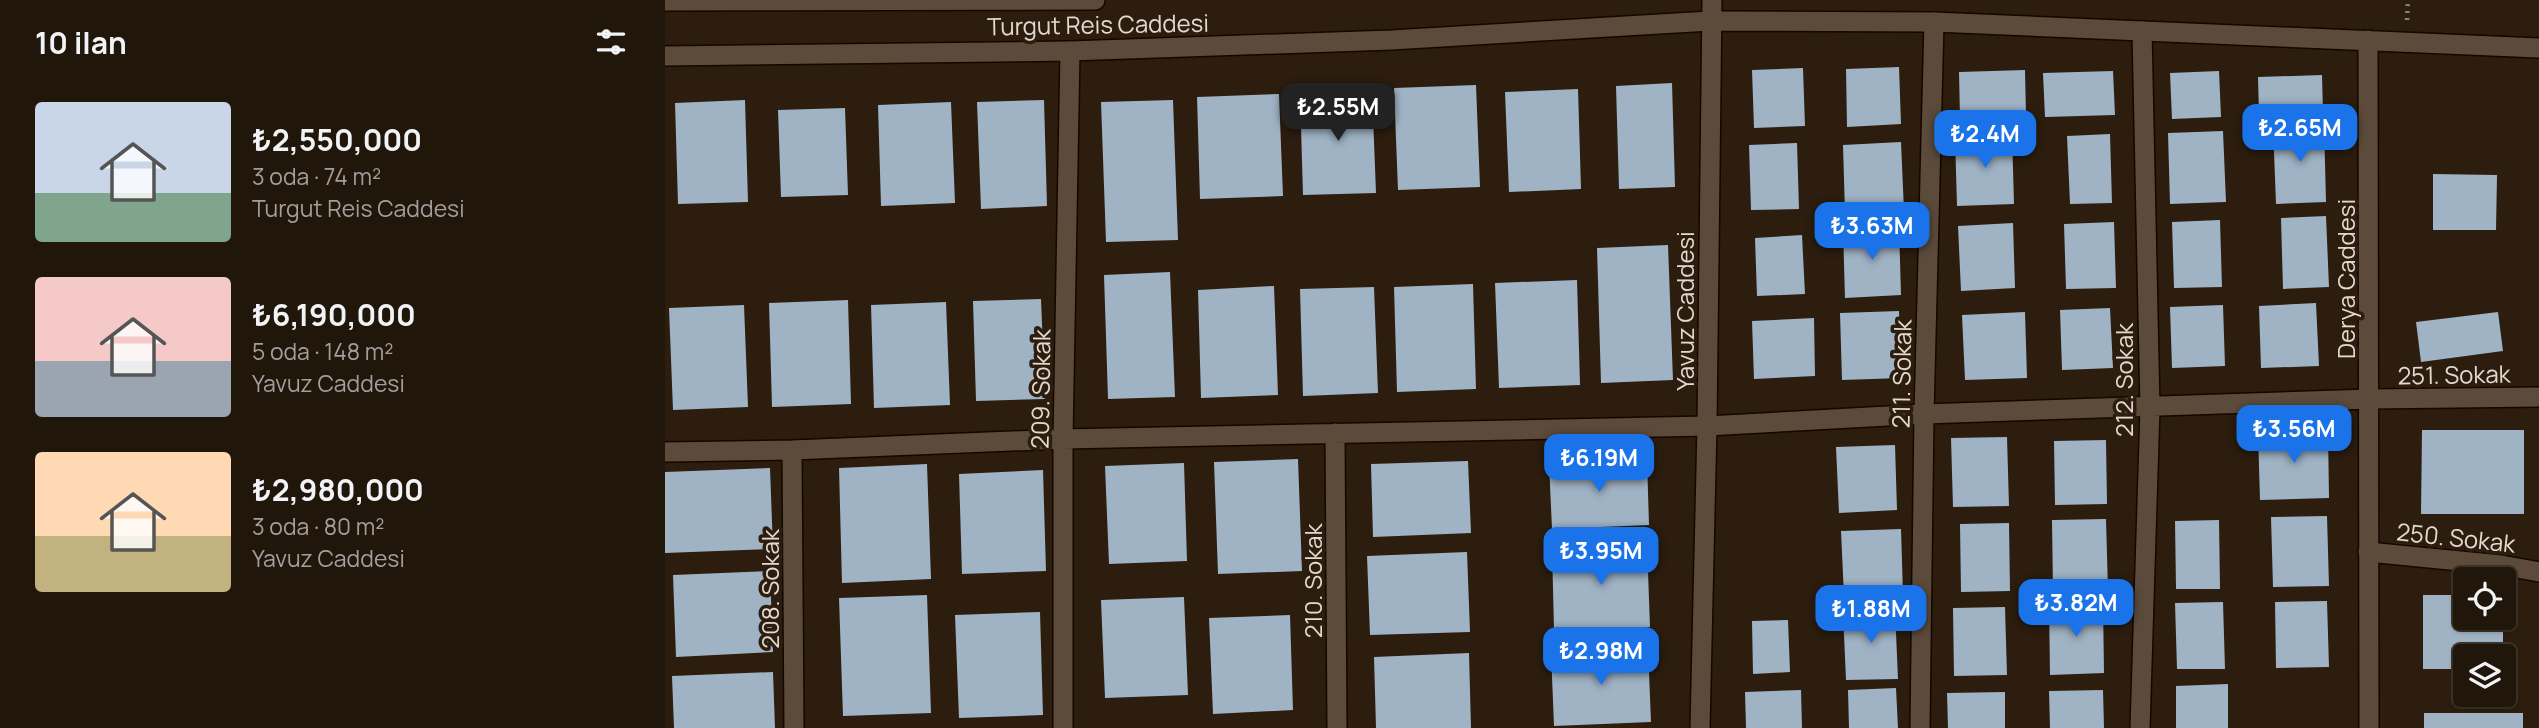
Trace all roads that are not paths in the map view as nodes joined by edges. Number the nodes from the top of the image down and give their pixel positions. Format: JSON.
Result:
{"nodes":[{"id":1,"x":1095,"y":0,"type":"edge"},
{"id":2,"x":1711,"y":0,"type":"edge"},
{"id":3,"x":665,"y":1,"type":"edge"},
{"id":4,"x":1050,"y":1,"type":"edge"},
{"id":5,"x":1710,"y":21,"type":"junction"},
{"id":6,"x":1934,"y":22,"type":"junction"},
{"id":7,"x":2142,"y":31,"type":"junction"},
{"id":8,"x":2368,"y":40,"type":"junction"},
{"id":9,"x":2539,"y":48,"type":"edge"},
{"id":10,"x":1070,"y":51,"type":"junction"},
{"id":11,"x":665,"y":55,"type":"edge"},
{"id":12,"x":2539,"y":397,"type":"edge"},
{"id":13,"x":2369,"y":399,"type":"junction"},
{"id":14,"x":2150,"y":408,"type":"junction"},
{"id":15,"x":1924,"y":414,"type":"junction"},
{"id":16,"x":1707,"y":426,"type":"junction"},
{"id":17,"x":1335,"y":433,"type":"junction"},
{"id":18,"x":1063,"y":439,"type":"junction"},
{"id":19,"x":792,"y":450,"type":"junction"},
{"id":20,"x":665,"y":452,"type":"edge"},
{"id":21,"x":2368,"y":552,"type":"junction"},
{"id":22,"x":2539,"y":572,"type":"edge"},
{"id":23,"x":794,"y":728,"type":"edge"},
{"id":24,"x":1063,"y":728,"type":"edge"},
{"id":25,"x":1338,"y":728,"type":"edge"},
{"id":26,"x":1700,"y":728,"type":"edge"},
{"id":27,"x":1920,"y":728,"type":"edge"},
{"id":28,"x":2140,"y":728,"type":"edge"},
{"id":29,"x":2369,"y":728,"type":"edge"}],
"edges":[{"from":1,"to":4,"type":"street","name":"Turgut Reis Caddesi"},
{"from":2,"to":5,"type":"street","name":"Yavuz Caddesi"},
{"from":3,"to":4,"type":"street","name":"Turgut Reis Caddesi"},
{"from":5,"to":6,"type":"street","name":"Turgut Reis Caddesi"},
{"from":5,"to":10,"type":"street","name":"Turgut Reis Caddesi"},
{"from":5,"to":16,"type":"street","name":"Yavuz Caddesi"},
{"from":6,"to":7,"type":"street","name":"Turgut Reis Caddesi"},
{"from":6,"to":15,"type":"street","name":"211. Sokak"},
{"from":7,"to":8,"type":"street","name":"Turgut Reis Caddesi"},
{"from":7,"to":14,"type":"street","name":"212. Sokak"},
{"from":8,"to":9,"type":"street","name":"Turgut Reis Caddesi"},
{"from":8,"to":13,"type":"street","name":"Derya Caddesi"},
{"from":10,"to":11,"type":"street","name":"Turgut Reis Caddesi"},
{"from":10,"to":18,"type":"street","name":"209. Sokak"},
{"from":12,"to":13,"type":"street","name":"251. Sokak"},
{"from":13,"to":14,"type":"street","name":"251. Sokak"},
{"from":13,"to":21,"type":"street","name":"Derya Caddesi"},
{"from":14,"to":15,"type":"street","name":"251. Sokak"},
{"from":14,"to":28,"type":"street","name":"212. Sokak"},
{"from":15,"to":16,"type":"street","name":"251. Sokak"},
{"from":15,"to":27,"type":"street","name":"211. Sokak"},
{"from":16,"to":17,"type":"street","name":"251. Sokak"},
{"from":16,"to":26,"type":"street","name":"Yavuz Caddesi"},
{"from":17,"to":18,"type":"street","name":"251. Sokak"},
{"from":17,"to":25,"type":"street","name":"210. Sokak"},
{"from":18,"to":19,"type":"street","name":"251. Sokak"},
{"from":18,"to":24,"type":"street","name":"209. Sokak"},
{"from":19,"to":20,"type":"street","name":"251. Sokak"},
{"from":19,"to":23,"type":"street","name":"208. Sokak"},
{"from":21,"to":22,"type":"street","name":"250. Sokak"},
{"from":21,"to":29,"type":"street","name":"Derya Caddesi"}]}
